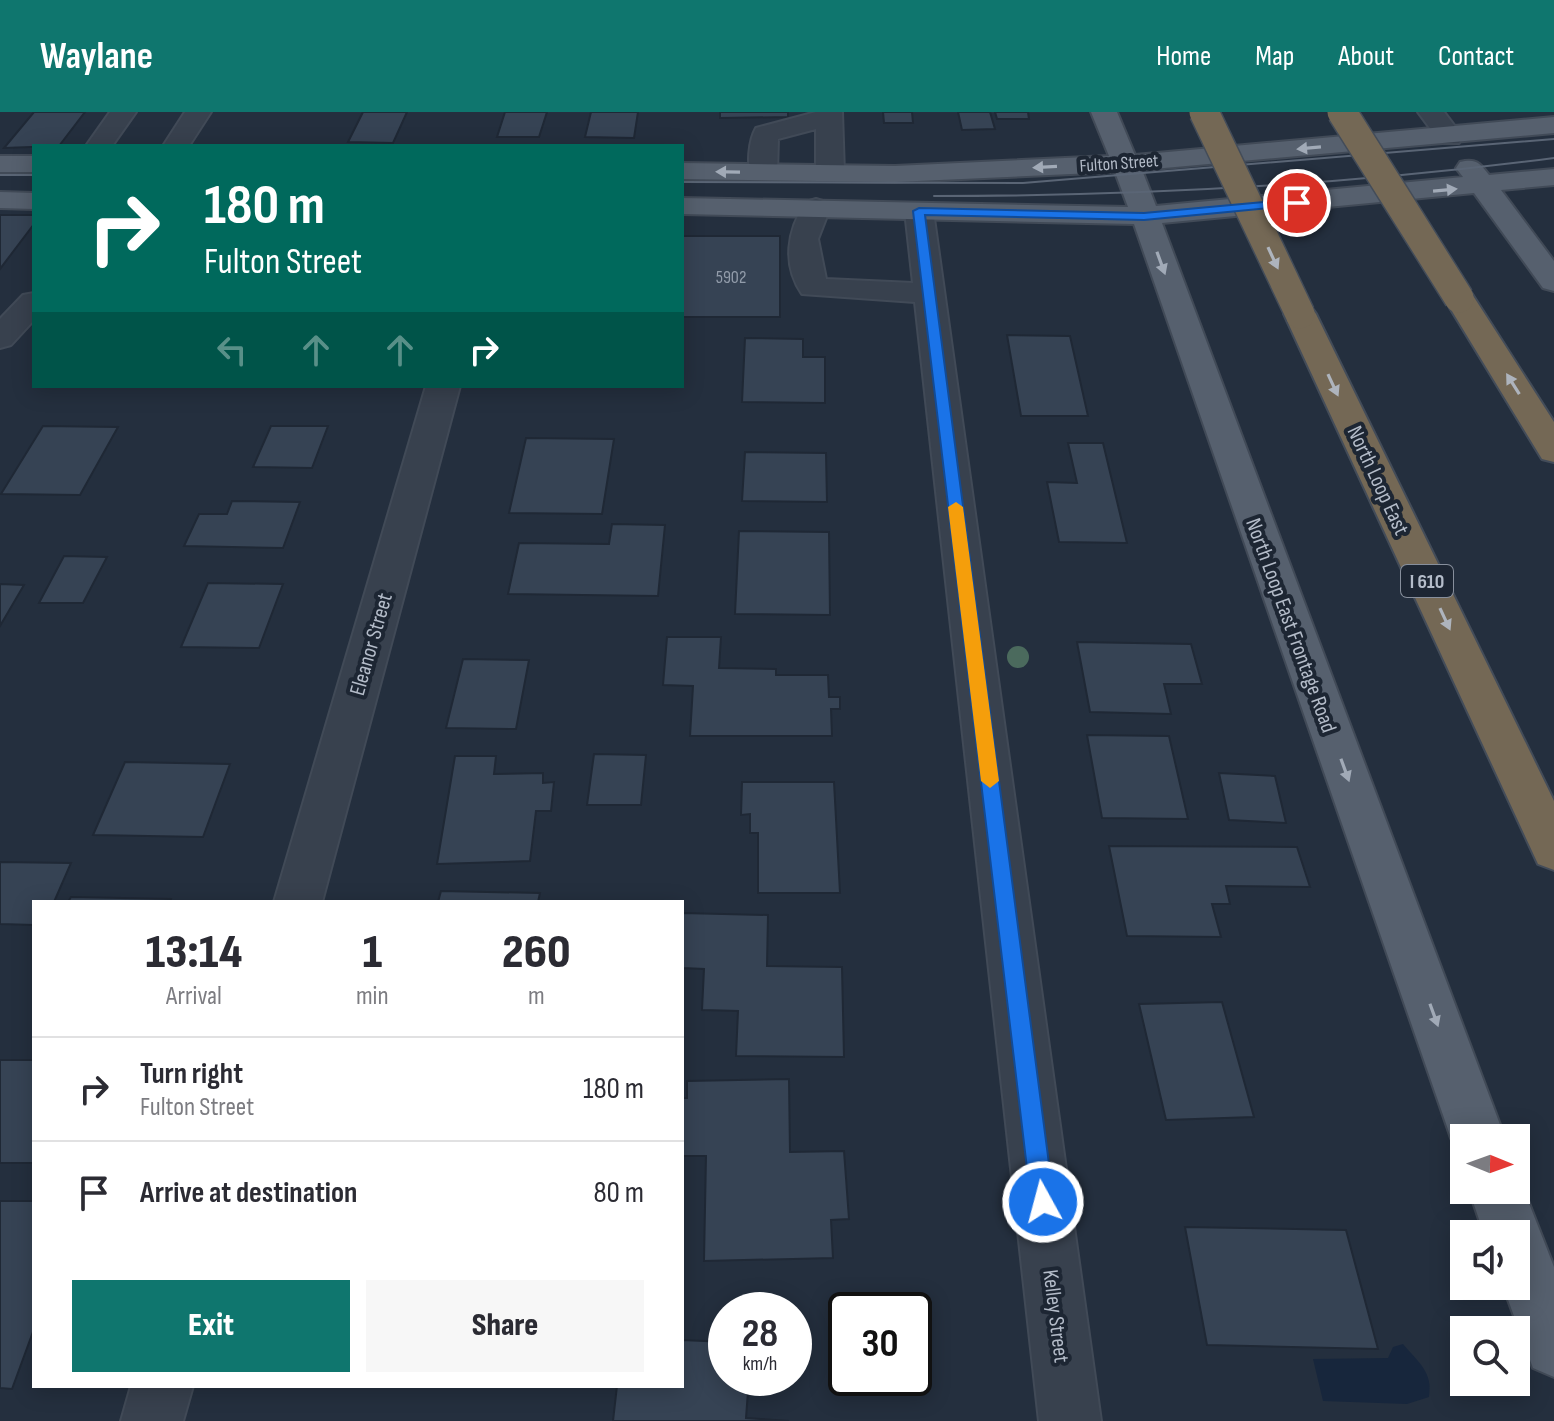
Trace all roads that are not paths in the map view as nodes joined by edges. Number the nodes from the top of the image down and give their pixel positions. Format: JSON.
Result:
{"nodes":[{"id":1,"x":123,"y":112,"type":"edge"},
{"id":2,"x":198,"y":112,"type":"edge"},
{"id":3,"x":1104,"y":112,"type":"edge"},
{"id":4,"x":1204,"y":112,"type":"edge"},
{"id":5,"x":1342,"y":112,"type":"edge"},
{"id":6,"x":1431,"y":112,"type":"edge"},
{"id":7,"x":829,"y":115,"type":"edge"},
{"id":8,"x":1554,"y":125,"type":"edge"},
{"id":9,"x":1450,"y":137,"type":"junction"},
{"id":10,"x":100,"y":144,"type":"edge"},
{"id":11,"x":177,"y":144,"type":"edge"},
{"id":12,"x":0,"y":164,"type":"edge"},
{"id":13,"x":32,"y":164,"type":"edge"},
{"id":14,"x":1123,"y":164,"type":"junction"},
{"id":15,"x":684,"y":171,"type":"edge"},
{"id":16,"x":763,"y":172,"type":"junction"},
{"id":17,"x":830,"y":173,"type":"junction"},
{"id":18,"x":1554,"y":177,"type":"edge"},
{"id":19,"x":1484,"y":186,"type":"junction"},
{"id":20,"x":0,"y":200,"type":"edge"},
{"id":21,"x":32,"y":201,"type":"edge"},
{"id":22,"x":684,"y":206,"type":"edge"},
{"id":23,"x":816,"y":208,"type":"junction"},
{"id":24,"x":919,"y":211,"type":"junction"},
{"id":25,"x":1144,"y":216,"type":"junction"},
{"id":26,"x":1554,"y":282,"type":"edge"},
{"id":27,"x":929,"y":293,"type":"junction"},
{"id":28,"x":32,"y":304,"type":"edge"},
{"id":29,"x":0,"y":338,"type":"edge"},
{"id":30,"x":442,"y":388,"type":"edge"},
{"id":31,"x":1554,"y":450,"type":"edge"},
{"id":32,"x":1554,"y":849,"type":"edge"},
{"id":33,"x":299,"y":900,"type":"edge"},
{"id":34,"x":1473,"y":1124,"type":"edge"},
{"id":35,"x":1530,"y":1281,"type":"edge"},
{"id":36,"x":1554,"y":1347,"type":"edge"},
{"id":37,"x":161,"y":1388,"type":"edge"},
{"id":38,"x":152,"y":1421,"type":"edge"},
{"id":39,"x":1070,"y":1421,"type":"edge"}],
"edges":[{"from":1,"to":10,"type":"street"},
{"from":2,"to":11,"type":"street"},
{"from":3,"to":14,"type":"main road","name":"North Loop East Frontage Road"},
{"from":4,"to":32,"type":"highway","name":"North Loop East","number":"I 610","one_way":true,"bridge":true},
{"from":31,"to":5,"type":"highway","one_way":true,"bridge":true},
{"from":6,"to":9,"type":"street"},
{"from":7,"to":16,"type":"street"},
{"from":7,"to":17,"type":"street"},
{"from":8,"to":9,"type":"main road","name":"Fulton Street"},
{"from":9,"to":14,"type":"main road","name":"Fulton Street","one_way":true},
{"from":9,"to":19,"type":"main road"},
{"from":12,"to":13,"type":"main road"},
{"from":14,"to":17,"type":"main road","name":"Fulton Street","one_way":true},
{"from":14,"to":25,"type":"main road","name":"North Loop East Frontage Road"},
{"from":16,"to":15,"type":"main road","name":"Fulton Street","one_way":true},
{"from":16,"to":17,"type":"main road","name":"Fulton Street"},
{"from":18,"to":19,"type":"main road"},
{"from":25,"to":19,"type":"main road","one_way":true},
{"from":19,"to":26,"type":"main road"},
{"from":20,"to":21,"type":"main road"},
{"from":22,"to":23,"type":"main road"},
{"from":23,"to":24,"type":"main road"},
{"from":23,"to":27,"type":"street"},
{"from":24,"to":25,"type":"main road"},
{"from":24,"to":27,"type":"street","name":"Kelley Street"},
{"from":25,"to":34,"type":"main road","name":"North Loop East Frontage Road","one_way":true},
{"from":27,"to":39,"type":"street","name":"Kelley Street"},
{"from":28,"to":29,"type":"street"},
{"from":30,"to":33,"type":"street","name":"Eleanor Street"},
{"from":35,"to":36,"type":"main road"},
{"from":37,"to":38,"type":"street"}]}
